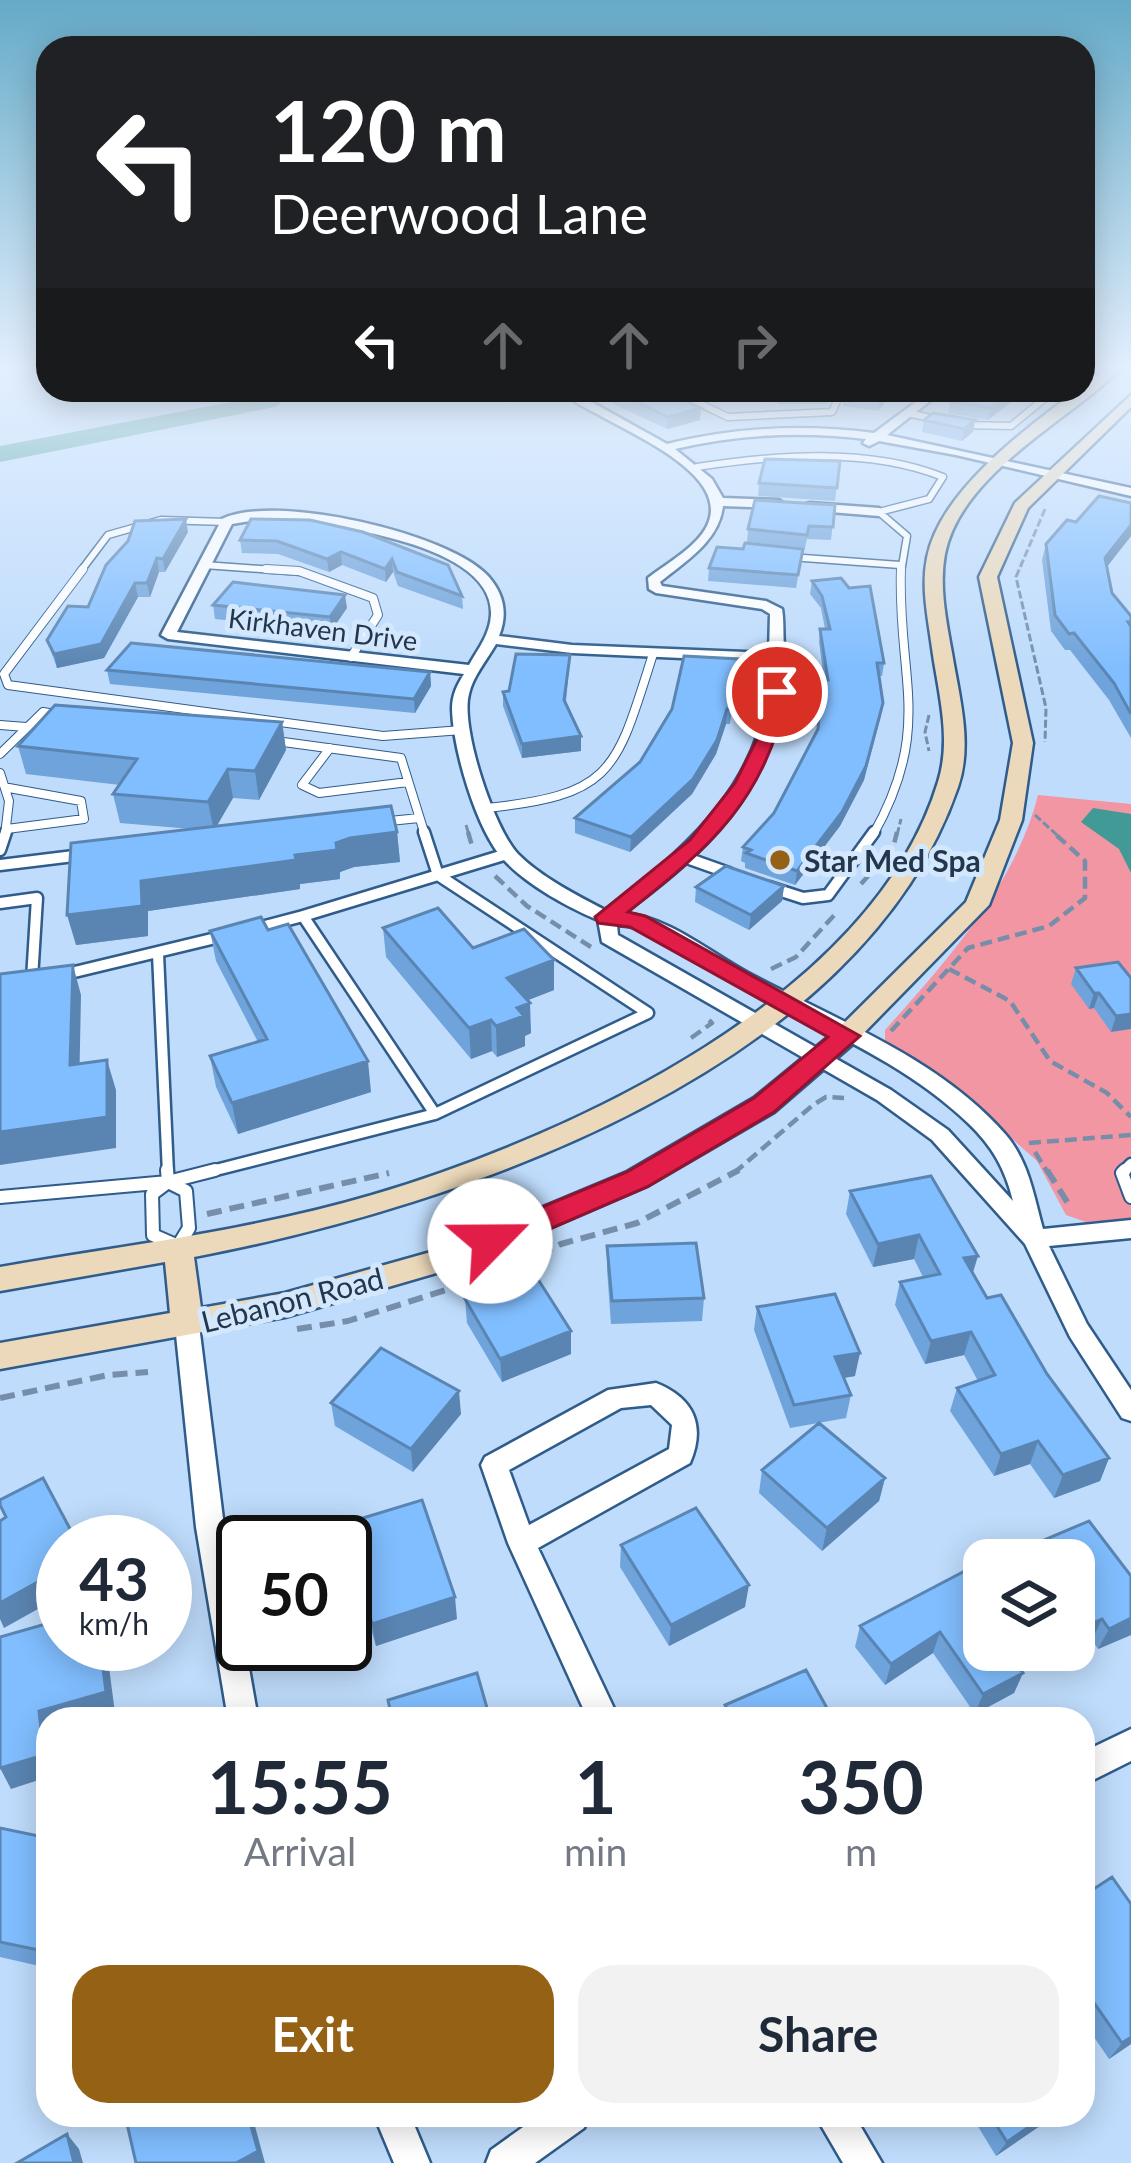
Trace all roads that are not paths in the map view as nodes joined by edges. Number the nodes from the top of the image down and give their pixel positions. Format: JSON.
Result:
{"nodes":[{"id":1,"x":697,"y":467,"type":"edge"},
{"id":2,"x":914,"y":467,"type":"edge"},
{"id":3,"x":988,"y":467,"type":"edge"},
{"id":4,"x":999,"y":467,"type":"edge"},
{"id":5,"x":1058,"y":467,"type":"edge"},
{"id":6,"x":997,"y":469,"type":"junction"},
{"id":7,"x":1044,"y":480,"type":"junction"},
{"id":8,"x":1131,"y":492,"type":"edge"},
{"id":9,"x":720,"y":502,"type":"junction"},
{"id":10,"x":1131,"y":508,"type":"edge"},
{"id":11,"x":879,"y":512,"type":"junction"},
{"id":12,"x":227,"y":522,"type":"junction"},
{"id":13,"x":695,"y":544,"type":"junction"},
{"id":14,"x":716,"y":547,"type":"edge"},
{"id":15,"x":779,"y":556,"type":"edge"},
{"id":16,"x":205,"y":565,"type":"junction"},
{"id":17,"x":900,"y":565,"type":"junction"},
{"id":18,"x":489,"y":639,"type":"junction"},
{"id":19,"x":653,"y":654,"type":"junction"},
{"id":20,"x":351,"y":657,"type":"junction"},
{"id":21,"x":775,"y":658,"type":"junction"},
{"id":22,"x":472,"y":670,"type":"junction"},
{"id":23,"x":65,"y":715,"type":"edge"},
{"id":24,"x":0,"y":725,"type":"edge"},
{"id":25,"x":26,"y":727,"type":"junction"},
{"id":26,"x":462,"y":730,"type":"junction"},
{"id":27,"x":264,"y":740,"type":"edge"},
{"id":28,"x":330,"y":748,"type":"junction"},
{"id":29,"x":0,"y":754,"type":"edge"},
{"id":30,"x":0,"y":773,"type":"edge"},
{"id":31,"x":408,"y":782,"type":"junction"},
{"id":32,"x":9,"y":788,"type":"junction"},
{"id":33,"x":486,"y":808,"type":"junction"},
{"id":34,"x":419,"y":818,"type":"junction"},
{"id":35,"x":372,"y":823,"type":"edge"},
{"id":36,"x":8,"y":829,"type":"junction"},
{"id":37,"x":0,"y":850,"type":"edge"},
{"id":38,"x":92,"y":854,"type":"edge"},
{"id":39,"x":507,"y":854,"type":"junction"},
{"id":40,"x":684,"y":857,"type":"junction"},
{"id":41,"x":0,"y":865,"type":"edge"},
{"id":42,"x":438,"y":875,"type":"junction"},
{"id":43,"x":739,"y":877,"type":"edge"},
{"id":44,"x":757,"y":884,"type":"edge"},
{"id":45,"x":0,"y":903,"type":"edge"},
{"id":46,"x":303,"y":916,"type":"junction"},
{"id":47,"x":607,"y":917,"type":"junction"},
{"id":48,"x":158,"y":954,"type":"junction"},
{"id":49,"x":32,"y":979,"type":"junction"},
{"id":50,"x":16,"y":981,"type":"edge"},
{"id":51,"x":785,"y":1002,"type":"junction"},
{"id":52,"x":755,"y":1023,"type":"junction"},
{"id":53,"x":846,"y":1036,"type":"junction"},
{"id":54,"x":819,"y":1059,"type":"junction"},
{"id":55,"x":435,"y":1114,"type":"junction"},
{"id":56,"x":1131,"y":1164,"type":"edge"},
{"id":57,"x":168,"y":1182,"type":"junction"},
{"id":58,"x":0,"y":1197,"type":"edge"},
{"id":59,"x":1131,"y":1197,"type":"edge"},
{"id":60,"x":1131,"y":1229,"type":"edge"},
{"id":61,"x":1034,"y":1239,"type":"junction"},
{"id":62,"x":178,"y":1246,"type":"junction"},
{"id":63,"x":0,"y":1279,"type":"edge"},
{"id":64,"x":187,"y":1325,"type":"junction"},
{"id":65,"x":0,"y":1356,"type":"edge"},
{"id":66,"x":1131,"y":1410,"type":"edge"},
{"id":67,"x":522,"y":1543,"type":"junction"},
{"id":68,"x":241,"y":1707,"type":"edge"},
{"id":69,"x":598,"y":1707,"type":"edge"},
{"id":70,"x":1131,"y":1744,"type":"edge"},
{"id":71,"x":1095,"y":1763,"type":"edge"},
{"id":72,"x":397,"y":2127,"type":"edge"},
{"id":73,"x":554,"y":2127,"type":"edge"},
{"id":74,"x":841,"y":2127,"type":"edge"},
{"id":75,"x":412,"y":2163,"type":"edge"},
{"id":76,"x":504,"y":2163,"type":"edge"},
{"id":77,"x":864,"y":2163,"type":"edge"}],
"edges":[{"from":1,"to":9,"type":"street"},
{"from":2,"to":11,"type":"lane"},
{"from":3,"to":6,"type":"street"},
{"from":4,"to":6,"type":"main road"},
{"from":5,"to":7,"type":"main road","name":"Lebanon Road"},
{"from":6,"to":7,"type":"street"},
{"from":6,"to":51,"type":"main road"},
{"from":7,"to":8,"type":"street"},
{"from":7,"to":10,"type":"street"},
{"from":7,"to":53,"type":"main road","name":"Lebanon Road"},
{"from":9,"to":11,"type":"street"},
{"from":9,"to":13,"type":"street"},
{"from":11,"to":17,"type":"lane"},
{"from":12,"to":16,"type":"street"},
{"from":12,"to":18,"type":"street"},
{"from":12,"to":26,"type":"lane"},
{"from":13,"to":14,"type":"lane"},
{"from":13,"to":21,"type":"street"},
{"from":15,"to":17,"type":"lane"},
{"from":16,"to":20,"type":"lane"},
{"from":16,"to":20,"type":"street","name":"Kirkhaven Drive"},
{"from":17,"to":44,"type":"lane"},
{"from":18,"to":19,"type":"street"},
{"from":18,"to":22,"type":"street"},
{"from":19,"to":21,"type":"street"},
{"from":19,"to":33,"type":"lane"},
{"from":20,"to":22,"type":"street","name":"Kirkhaven Drive"},
{"from":21,"to":40,"type":"street"},
{"from":22,"to":26,"type":"street"},
{"from":23,"to":25,"type":"lane"},
{"from":24,"to":25,"type":"lane"},
{"from":25,"to":29,"type":"lane"},
{"from":26,"to":33,"type":"street"},
{"from":27,"to":28,"type":"lane"},
{"from":28,"to":31,"type":"lane"},
{"from":28,"to":31,"type":"lane"},
{"from":30,"to":32,"type":"lane"},
{"from":31,"to":34,"type":"lane"},
{"from":32,"to":36,"type":"lane"},
{"from":32,"to":36,"type":"lane"},
{"from":33,"to":39,"type":"street"},
{"from":34,"to":35,"type":"lane"},
{"from":34,"to":42,"type":"lane"},
{"from":36,"to":37,"type":"lane"},
{"from":38,"to":41,"type":"lane"},
{"from":39,"to":42,"type":"lane"},
{"from":39,"to":47,"type":"street"},
{"from":40,"to":43,"type":"lane"},
{"from":40,"to":47,"type":"street"},
{"from":42,"to":46,"type":"lane"},
{"from":42,"to":55,"type":"lane"},
{"from":45,"to":49,"type":"lane"},
{"from":46,"to":48,"type":"lane"},
{"from":46,"to":55,"type":"lane"},
{"from":47,"to":51,"type":"street"},
{"from":47,"to":52,"type":"street"},
{"from":48,"to":49,"type":"lane"},
{"from":48,"to":57,"type":"lane"},
{"from":49,"to":50,"type":"lane"},
{"from":51,"to":52,"type":"main road"},
{"from":51,"to":53,"type":"street"},
{"from":52,"to":54,"type":"street"},
{"from":52,"to":62,"type":"main road"},
{"from":53,"to":54,"type":"main road","name":"Lebanon Road"},
{"from":53,"to":61,"type":"street"},
{"from":54,"to":61,"type":"street"},
{"from":54,"to":64,"type":"main road","name":"Lebanon Road"},
{"from":55,"to":57,"type":"lane"},
{"from":56,"to":59,"type":"lane"},
{"from":57,"to":58,"type":"lane"},
{"from":57,"to":62,"type":"lane"},
{"from":57,"to":62,"type":"lane"},
{"from":60,"to":61,"type":"street"},
{"from":61,"to":66,"type":"street"},
{"from":62,"to":63,"type":"main road"},
{"from":62,"to":64,"type":"main road"},
{"from":64,"to":65,"type":"main road","name":"Lebanon Road"},
{"from":64,"to":68,"type":"street"},
{"from":67,"to":67,"type":"street"},
{"from":67,"to":69,"type":"street"},
{"from":70,"to":71,"type":"street"},
{"from":72,"to":75,"type":"street"},
{"from":73,"to":76,"type":"street"},
{"from":74,"to":77,"type":"street"}]}
